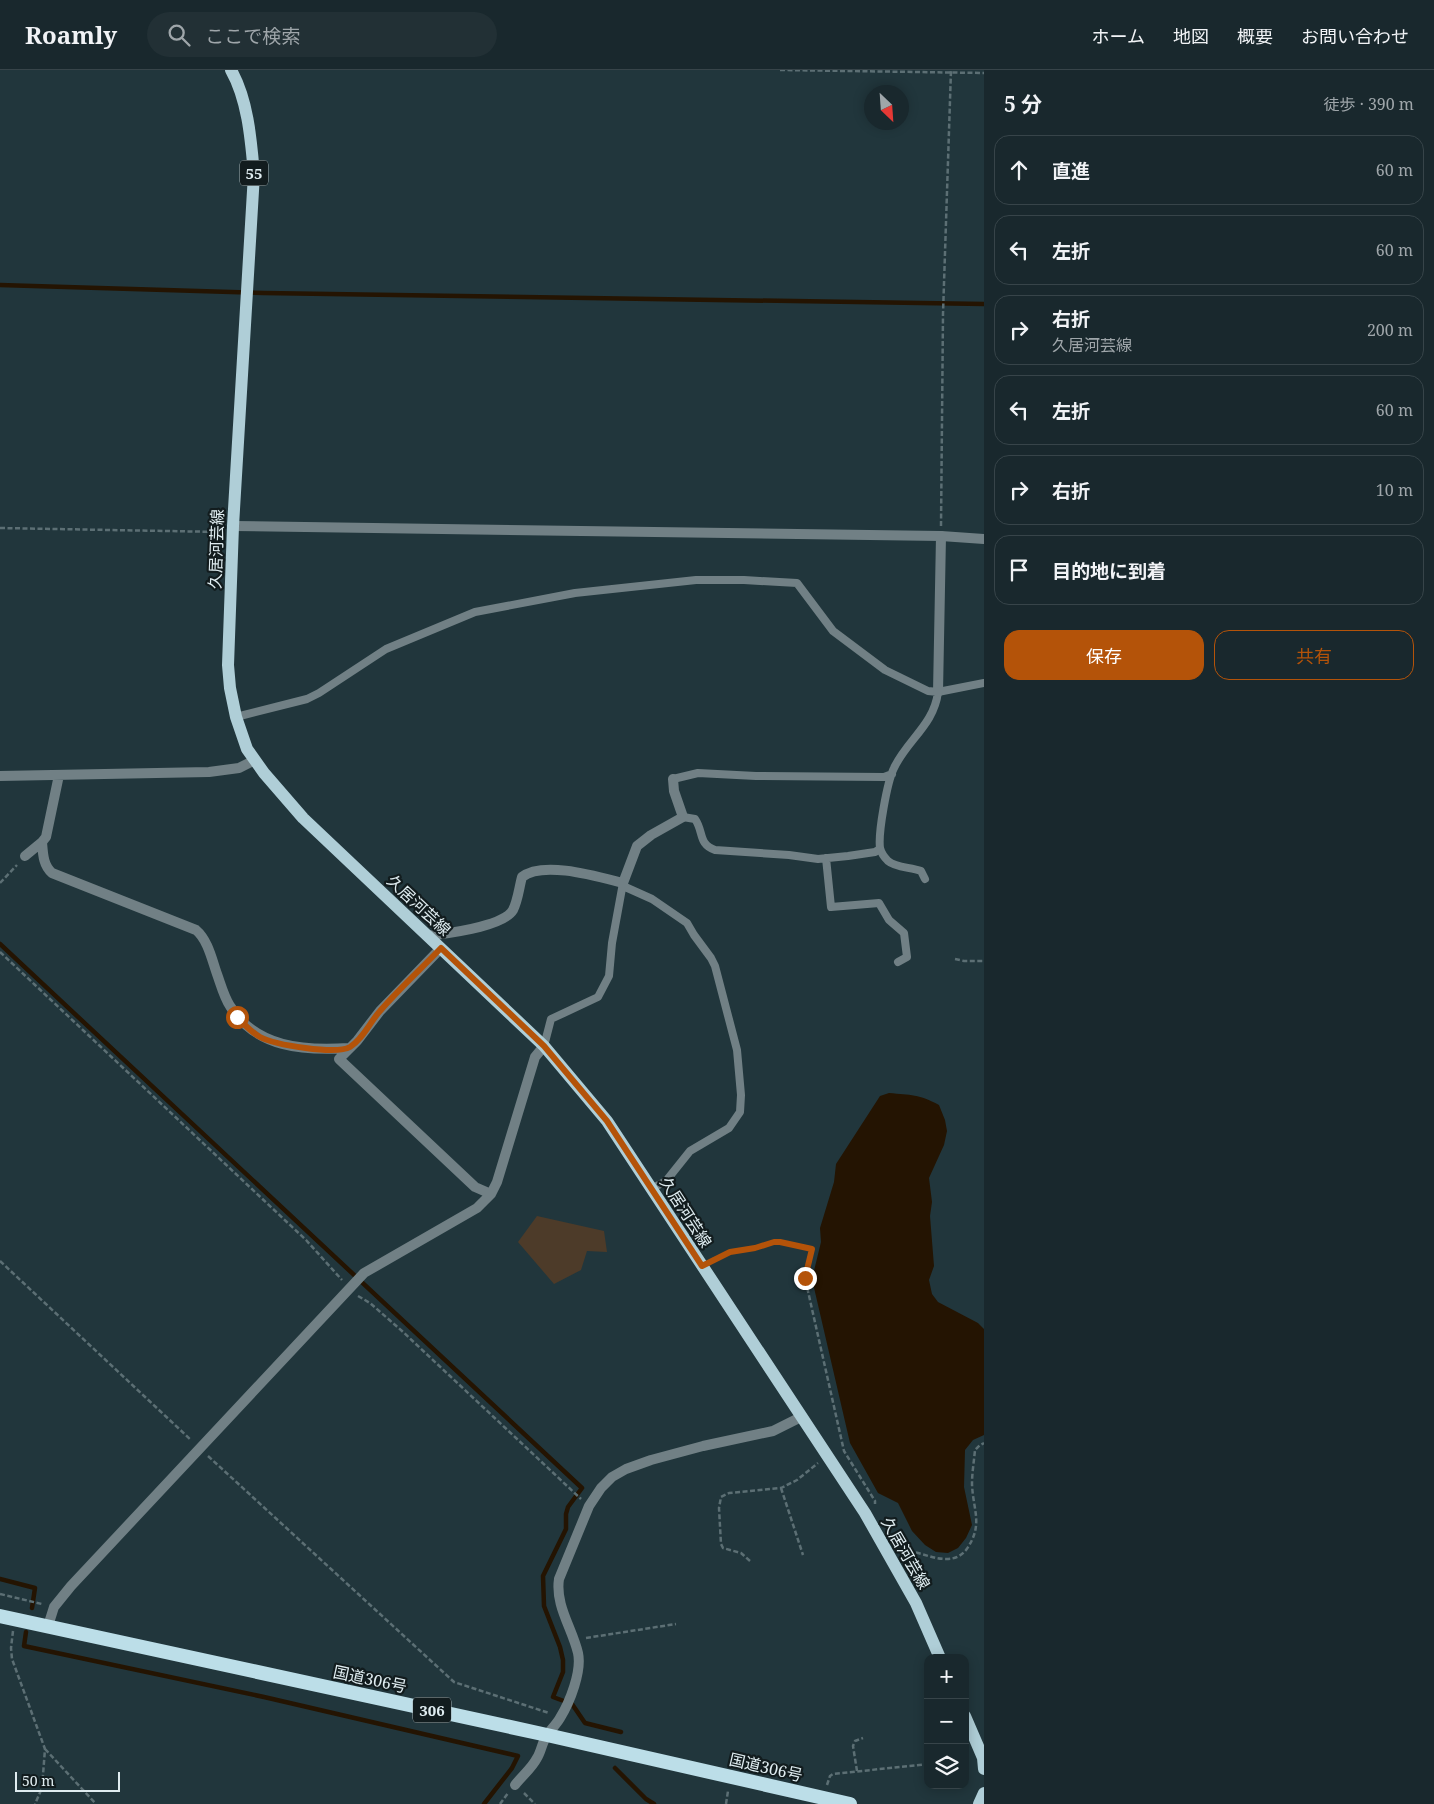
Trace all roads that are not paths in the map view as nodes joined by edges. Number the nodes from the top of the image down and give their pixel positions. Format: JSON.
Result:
{"nodes":[{"id":1,"x":231,"y":70,"type":"edge"},
{"id":2,"x":233,"y":529,"type":"junction"},
{"id":3,"x":941,"y":536,"type":"junction"},
{"id":4,"x":984,"y":539,"type":"edge"},
{"id":5,"x":984,"y":683,"type":"edge"},
{"id":6,"x":938,"y":692,"type":"junction"},
{"id":7,"x":236,"y":717,"type":"junction"},
{"id":8,"x":255,"y":760,"type":"junction"},
{"id":9,"x":892,"y":774,"type":"junction"},
{"id":10,"x":59,"y":775,"type":"junction"},
{"id":11,"x":0,"y":776,"type":"edge"},
{"id":12,"x":673,"y":779,"type":"joint"},
{"id":13,"x":684,"y":817,"type":"junction"},
{"id":14,"x":42,"y":842,"type":"junction"},
{"id":15,"x":880,"y":849,"type":"junction"},
{"id":16,"x":25,"y":856,"type":"road end"},
{"id":17,"x":826,"y":858,"type":"junction"},
{"id":18,"x":925,"y":879,"type":"dead end"},
{"id":19,"x":623,"y":884,"type":"junction"},
{"id":20,"x":428,"y":936,"type":"junction"},
{"id":21,"x":441,"y":948,"type":"junction"},
{"id":22,"x":898,"y":962,"type":"dead end"},
{"id":23,"x":544,"y":1046,"type":"junction"},
{"id":24,"x":349,"y":1048,"type":"junction"},
{"id":25,"x":651,"y":1189,"type":"junction"},
{"id":26,"x":491,"y":1194,"type":"junction"},
{"id":27,"x":801,"y":1417,"type":"junction"},
{"id":28,"x":7,"y":1618,"type":"edge"},
{"id":29,"x":48,"y":1626,"type":"junction"},
{"id":30,"x":938,"y":1654,"type":"edge"},
{"id":31,"x":969,"y":1725,"type":"edge"},
{"id":32,"x":547,"y":1736,"type":"junction"},
{"id":33,"x":984,"y":1769,"type":"edge"},
{"id":34,"x":515,"y":1785,"type":"road end"},
{"id":35,"x":984,"y":1794,"type":"edge"},
{"id":36,"x":850,"y":1804,"type":"edge"},
{"id":37,"x":979,"y":1804,"type":"edge"}],
"edges":[{"from":1,"to":2,"type":"main road","name":"久居河芸線","number":"55"},
{"from":2,"to":3,"type":"street"},
{"from":2,"to":7,"type":"main road","name":"久居河芸線","number":"55"},
{"from":3,"to":4,"type":"street"},
{"from":3,"to":6,"type":"street"},
{"from":5,"to":6,"type":"lane"},
{"from":6,"to":7,"type":"lane"},
{"from":6,"to":9,"type":"lane"},
{"from":7,"to":8,"type":"main road","name":"久居河芸線","number":"55"},
{"from":8,"to":10,"type":"street"},
{"from":8,"to":20,"type":"main road","name":"久居河芸線","number":"55"},
{"from":9,"to":12,"type":"lane"},
{"from":9,"to":15,"type":"lane"},
{"from":10,"to":11,"type":"street"},
{"from":10,"to":14,"type":"street"},
{"from":12,"to":13,"type":"street"},
{"from":13,"to":17,"type":"lane"},
{"from":13,"to":19,"type":"street"},
{"from":14,"to":16,"type":"street"},
{"from":14,"to":24,"type":"street"},
{"from":15,"to":17,"type":"lane"},
{"from":15,"to":18,"type":"lane"},
{"from":17,"to":22,"type":"lane"},
{"from":19,"to":20,"type":"street"},
{"from":19,"to":23,"type":"lane"},
{"from":19,"to":25,"type":"lane"},
{"from":20,"to":21,"type":"main road","name":"久居河芸線","number":"55"},
{"from":21,"to":23,"type":"main road","name":"久居河芸線","number":"55"},
{"from":21,"to":24,"type":"street"},
{"from":23,"to":25,"type":"main road","name":"久居河芸線","number":"55"},
{"from":23,"to":26,"type":"street"},
{"from":24,"to":26,"type":"street"},
{"from":25,"to":27,"type":"main road","name":"久居河芸線","number":"55"},
{"from":26,"to":29,"type":"street"},
{"from":27,"to":30,"type":"main road","name":"久居河芸線","number":"55"},
{"from":27,"to":32,"type":"street"},
{"from":28,"to":29,"type":"highway","name":"国道306号","number":"306"},
{"from":29,"to":32,"type":"highway","name":"国道306号","number":"306"},
{"from":31,"to":33,"type":"main road"},
{"from":32,"to":34,"type":"street"},
{"from":32,"to":36,"type":"highway","name":"国道306号","number":"306"},
{"from":35,"to":37,"type":"main road"}]}
